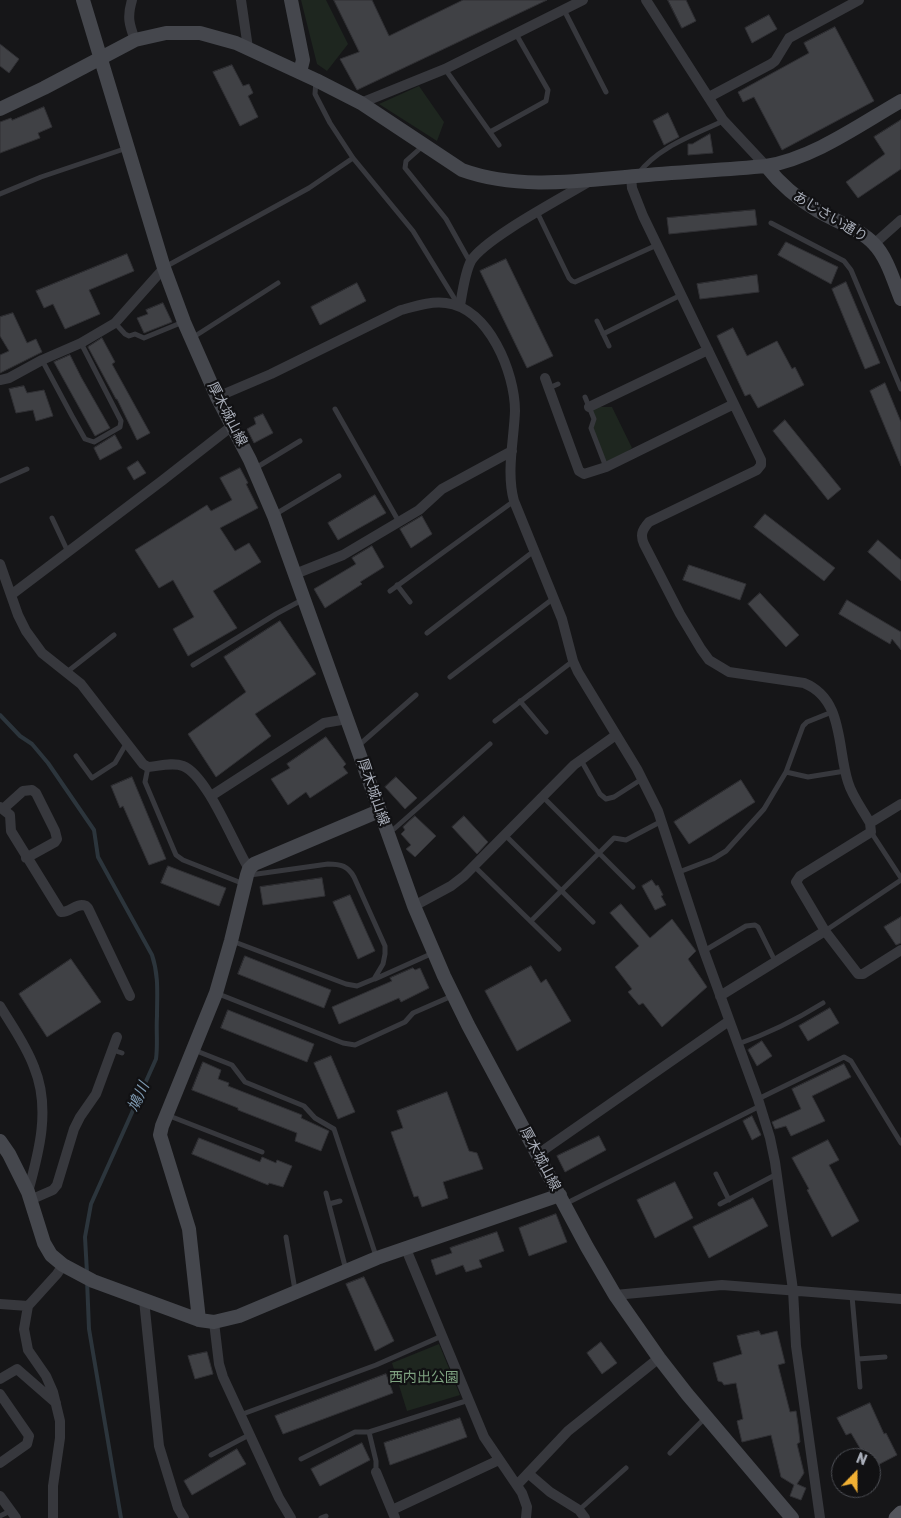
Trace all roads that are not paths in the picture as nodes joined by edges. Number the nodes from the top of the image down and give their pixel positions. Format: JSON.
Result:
{"nodes":[{"id":1,"x":83,"y":0,"type":"edge"},
{"id":2,"x":132,"y":0,"type":"edge"},
{"id":3,"x":241,"y":0,"type":"edge"},
{"id":4,"x":291,"y":0,"type":"edge"},
{"id":5,"x":583,"y":0,"type":"edge"},
{"id":6,"x":646,"y":0,"type":"edge"},
{"id":7,"x":859,"y":0,"type":"edge"},
{"id":8,"x":564,"y":10,"type":"junction"},
{"id":9,"x":516,"y":34,"type":"junction"},
{"id":10,"x":135,"y":40,"type":"junction"},
{"id":11,"x":248,"y":48,"type":"junction"},
{"id":12,"x":100,"y":58,"type":"junction"},
{"id":13,"x":445,"y":69,"type":"junction"},
{"id":14,"x":300,"y":72,"type":"junction"},
{"id":15,"x":316,"y":80,"type":"junction"},
{"id":16,"x":606,"y":92,"type":"dead end"},
{"id":17,"x":709,"y":97,"type":"junction"},
{"id":18,"x":901,"y":101,"type":"edge"},
{"id":19,"x":360,"y":104,"type":"junction"},
{"id":20,"x":0,"y":109,"type":"edge"},
{"id":21,"x":723,"y":120,"type":"junction"},
{"id":22,"x":490,"y":132,"type":"junction"},
{"id":23,"x":424,"y":145,"type":"junction"},
{"id":24,"x":499,"y":145,"type":"dead end"},
{"id":25,"x":128,"y":148,"type":"junction"},
{"id":26,"x":353,"y":158,"type":"junction"},
{"id":27,"x":766,"y":166,"type":"junction"},
{"id":28,"x":634,"y":176,"type":"junction"},
{"id":29,"x":593,"y":179,"type":"junction"},
{"id":30,"x":0,"y":194,"type":"edge"},
{"id":31,"x":537,"y":212,"type":"junction"},
{"id":32,"x":901,"y":220,"type":"edge"},
{"id":33,"x":771,"y":223,"type":"dead end"},
{"id":34,"x":874,"y":244,"type":"junction"},
{"id":35,"x":657,"y":245,"type":"junction"},
{"id":36,"x":470,"y":262,"type":"junction"},
{"id":37,"x":164,"y":268,"type":"junction"},
{"id":38,"x":278,"y":283,"type":"dead end"},
{"id":39,"x":681,"y":295,"type":"junction"},
{"id":40,"x":901,"y":299,"type":"edge"},
{"id":41,"x":460,"y":306,"type":"junction"},
{"id":42,"x":597,"y":321,"type":"dead end"},
{"id":43,"x":184,"y":322,"type":"junction"},
{"id":44,"x":115,"y":323,"type":"junction"},
{"id":45,"x":603,"y":334,"type":"junction"},
{"id":46,"x":191,"y":339,"type":"junction"},
{"id":47,"x":81,"y":343,"type":"junction"},
{"id":48,"x":609,"y":346,"type":"dead end"},
{"id":49,"x":708,"y":350,"type":"junction"},
{"id":50,"x":42,"y":360,"type":"junction"},
{"id":51,"x":0,"y":380,"type":"edge"},
{"id":52,"x":551,"y":383,"type":"dead end"},
{"id":53,"x":901,"y":389,"type":"edge"},
{"id":54,"x":217,"y":397,"type":"junction"},
{"id":55,"x":585,"y":397,"type":"dead end"},
{"id":56,"x":734,"y":404,"type":"junction"},
{"id":57,"x":589,"y":407,"type":"junction"},
{"id":58,"x":335,"y":409,"type":"dead end"},
{"id":59,"x":232,"y":426,"type":"junction"},
{"id":60,"x":300,"y":441,"type":"dead end"},
{"id":61,"x":512,"y":451,"type":"junction"},
{"id":62,"x":606,"y":467,"type":"junction"},
{"id":63,"x":27,"y":469,"type":"dead end"},
{"id":64,"x":254,"y":469,"type":"junction"},
{"id":65,"x":339,"y":476,"type":"dead end"},
{"id":66,"x":0,"y":481,"type":"edge"},
{"id":67,"x":514,"y":502,"type":"junction"},
{"id":68,"x":274,"y":516,"type":"junction"},
{"id":69,"x":52,"y":518,"type":"dead end"},
{"id":70,"x":399,"y":522,"type":"junction"},
{"id":71,"x":68,"y":552,"type":"junction"},
{"id":72,"x":534,"y":552,"type":"junction"},
{"id":73,"x":0,"y":564,"type":"edge"},
{"id":74,"x":296,"y":574,"type":"junction"},
{"id":75,"x":397,"y":585,"type":"junction"},
{"id":76,"x":390,"y":591,"type":"dead end"},
{"id":77,"x":11,"y":595,"type":"junction"},
{"id":78,"x":554,"y":598,"type":"junction"},
{"id":79,"x":304,"y":599,"type":"junction"},
{"id":80,"x":410,"y":602,"type":"dead end"},
{"id":81,"x":427,"y":633,"type":"dead end"},
{"id":82,"x":114,"y":636,"type":"dead end"},
{"id":83,"x":573,"y":661,"type":"junction"},
{"id":84,"x":193,"y":665,"type":"dead end"},
{"id":85,"x":66,"y":672,"type":"junction"},
{"id":86,"x":450,"y":677,"type":"dead end"},
{"id":87,"x":416,"y":695,"type":"dead end"},
{"id":88,"x":520,"y":701,"type":"junction"},
{"id":89,"x":832,"y":712,"type":"junction"},
{"id":90,"x":346,"y":719,"type":"junction"},
{"id":91,"x":495,"y":721,"type":"dead end"},
{"id":92,"x":546,"y":732,"type":"dead end"},
{"id":93,"x":616,"y":735,"type":"junction"},
{"id":94,"x":126,"y":744,"type":"junction"},
{"id":95,"x":490,"y":744,"type":"dead end"},
{"id":96,"x":357,"y":746,"type":"junction"},
{"id":97,"x":76,"y":756,"type":"dead end"},
{"id":98,"x":581,"y":760,"type":"junction"},
{"id":99,"x":148,"y":767,"type":"junction"},
{"id":100,"x":845,"y":771,"type":"junction"},
{"id":101,"x":786,"y":772,"type":"junction"},
{"id":102,"x":642,"y":779,"type":"junction"},
{"id":103,"x":212,"y":796,"type":"junction"},
{"id":104,"x":542,"y":796,"type":"junction"},
{"id":105,"x":901,"y":804,"type":"edge"},
{"id":106,"x":2,"y":808,"type":"edge"},
{"id":107,"x":379,"y":811,"type":"junction"},
{"id":108,"x":662,"y":821,"type":"junction"},
{"id":109,"x":870,"y":828,"type":"junction"},
{"id":110,"x":387,"y":832,"type":"junction"},
{"id":111,"x":505,"y":835,"type":"junction"},
{"id":112,"x":599,"y":852,"type":"junction"},
{"id":113,"x":26,"y":858,"type":"junction"},
{"id":114,"x":475,"y":866,"type":"junction"},
{"id":115,"x":679,"y":872,"type":"junction"},
{"id":116,"x":247,"y":876,"type":"junction"},
{"id":117,"x":901,"y":879,"type":"edge"},
{"id":118,"x":633,"y":887,"type":"dead end"},
{"id":119,"x":562,"y":890,"type":"junction"},
{"id":120,"x":414,"y":906,"type":"junction"},
{"id":121,"x":531,"y":921,"type":"junction"},
{"id":122,"x":593,"y":922,"type":"dead end"},
{"id":123,"x":825,"y":931,"type":"junction"},
{"id":124,"x":231,"y":940,"type":"junction"},
{"id":125,"x":559,"y":949,"type":"dead end"},
{"id":126,"x":901,"y":950,"type":"edge"},
{"id":127,"x":704,"y":951,"type":"junction"},
{"id":128,"x":433,"y":953,"type":"junction"},
{"id":129,"x":776,"y":963,"type":"junction"},
{"id":130,"x":374,"y":979,"type":"junction"},
{"id":131,"x":216,"y":992,"type":"junction"},
{"id":132,"x":130,"y":996,"type":"dead end"},
{"id":133,"x":453,"y":996,"type":"junction"},
{"id":134,"x":720,"y":996,"type":"junction"},
{"id":135,"x":823,"y":1003,"type":"dead end"},
{"id":136,"x":0,"y":1006,"type":"edge"},
{"id":137,"x":729,"y":1021,"type":"junction"},
{"id":138,"x":117,"y":1037,"type":"dead end"},
{"id":139,"x":737,"y":1044,"type":"junction"},
{"id":140,"x":194,"y":1049,"type":"junction"},
{"id":141,"x":759,"y":1102,"type":"junction"},
{"id":142,"x":167,"y":1115,"type":"junction"},
{"id":143,"x":0,"y":1141,"type":"edge"},
{"id":144,"x":901,"y":1143,"type":"edge"},
{"id":145,"x":262,"y":1152,"type":"dead end"},
{"id":146,"x":538,"y":1154,"type":"junction"},
{"id":147,"x":716,"y":1174,"type":"dead end"},
{"id":148,"x":777,"y":1174,"type":"junction"},
{"id":149,"x":326,"y":1194,"type":"dead end"},
{"id":150,"x":29,"y":1196,"type":"junction"},
{"id":151,"x":562,"y":1200,"type":"junction"},
{"id":152,"x":729,"y":1200,"type":"junction"},
{"id":153,"x":340,"y":1201,"type":"dead end"},
{"id":154,"x":329,"y":1204,"type":"junction"},
{"id":155,"x":720,"y":1204,"type":"dead end"},
{"id":156,"x":286,"y":1237,"type":"dead end"},
{"id":157,"x":406,"y":1249,"type":"junction"},
{"id":158,"x":377,"y":1258,"type":"junction"},
{"id":159,"x":63,"y":1265,"type":"junction"},
{"id":160,"x":346,"y":1270,"type":"junction"},
{"id":161,"x":793,"y":1290,"type":"junction"},
{"id":162,"x":295,"y":1291,"type":"junction"},
{"id":163,"x":615,"y":1295,"type":"junction"},
{"id":164,"x":852,"y":1296,"type":"junction"},
{"id":165,"x":901,"y":1299,"type":"edge"},
{"id":166,"x":144,"y":1300,"type":"junction"},
{"id":167,"x":0,"y":1304,"type":"edge"},
{"id":168,"x":28,"y":1306,"type":"junction"},
{"id":169,"x":199,"y":1320,"type":"junction"},
{"id":170,"x":214,"y":1322,"type":"junction"},
{"id":171,"x":442,"y":1336,"type":"junction"},
{"id":172,"x":885,"y":1357,"type":"dead end"},
{"id":173,"x":659,"y":1358,"type":"junction"},
{"id":174,"x":858,"y":1359,"type":"junction"},
{"id":175,"x":0,"y":1379,"type":"edge"},
{"id":176,"x":860,"y":1387,"type":"dead end"},
{"id":177,"x":0,"y":1394,"type":"edge"},
{"id":178,"x":469,"y":1400,"type":"junction"},
{"id":179,"x":57,"y":1404,"type":"junction"},
{"id":180,"x":240,"y":1415,"type":"junction"},
{"id":181,"x":706,"y":1417,"type":"junction"},
{"id":182,"x":369,"y":1432,"type":"junction"},
{"id":183,"x":249,"y":1435,"type":"junction"},
{"id":184,"x":670,"y":1452,"type":"dead end"},
{"id":185,"x":212,"y":1455,"type":"dead end"},
{"id":186,"x":301,"y":1459,"type":"dead end"},
{"id":187,"x":499,"y":1460,"type":"junction"},
{"id":188,"x":0,"y":1463,"type":"edge"},
{"id":189,"x":626,"y":1468,"type":"dead end"},
{"id":190,"x":376,"y":1472,"type":"joint"},
{"id":191,"x":529,"y":1474,"type":"junction"},
{"id":192,"x":517,"y":1485,"type":"junction"},
{"id":193,"x":0,"y":1496,"type":"edge"},
{"id":194,"x":901,"y":1513,"type":"edge"},
{"id":195,"x":13,"y":1514,"type":"edge"},
{"id":196,"x":393,"y":1514,"type":"edge"},
{"id":197,"x":582,"y":1514,"type":"edge"},
{"id":198,"x":0,"y":1516,"type":"edge"},
{"id":199,"x":182,"y":1517,"type":"edge"},
{"id":200,"x":53,"y":1518,"type":"edge"},
{"id":201,"x":291,"y":1518,"type":"edge"},
{"id":202,"x":526,"y":1518,"type":"edge"},
{"id":203,"x":792,"y":1518,"type":"edge"},
{"id":204,"x":820,"y":1518,"type":"edge"},
{"id":205,"x":896,"y":1518,"type":"edge"}],
"edges":[{"from":1,"to":12,"type":"street","name":"厚木城山線"},
{"from":2,"to":10,"type":"street"},
{"from":3,"to":11,"type":"street"},
{"from":4,"to":14,"type":"street"},
{"from":5,"to":8,"type":"street"},
{"from":6,"to":17,"type":"street"},
{"from":7,"to":17,"type":"street"},
{"from":8,"to":9,"type":"street"},
{"from":8,"to":16,"type":"lane"},
{"from":9,"to":13,"type":"street"},
{"from":9,"to":22,"type":"lane"},
{"from":10,"to":11,"type":"street"},
{"from":10,"to":12,"type":"street"},
{"from":11,"to":14,"type":"street"},
{"from":12,"to":20,"type":"street"},
{"from":12,"to":25,"type":"street","name":"厚木城山線"},
{"from":13,"to":19,"type":"street"},
{"from":13,"to":22,"type":"lane"},
{"from":14,"to":15,"type":"street"},
{"from":15,"to":19,"type":"street"},
{"from":15,"to":26,"type":"lane"},
{"from":17,"to":21,"type":"street"},
{"from":18,"to":27,"type":"street"},
{"from":19,"to":23,"type":"street"},
{"from":21,"to":27,"type":"street"},
{"from":21,"to":28,"type":"lane"},
{"from":22,"to":24,"type":"lane"},
{"from":23,"to":29,"type":"street"},
{"from":23,"to":36,"type":"lane"},
{"from":25,"to":30,"type":"lane"},
{"from":25,"to":37,"type":"street","name":"厚木城山線"},
{"from":26,"to":37,"type":"lane"},
{"from":26,"to":41,"type":"lane"},
{"from":27,"to":28,"type":"street"},
{"from":27,"to":34,"type":"street","name":"あじさい通り"},
{"from":28,"to":29,"type":"street"},
{"from":28,"to":35,"type":"street"},
{"from":29,"to":31,"type":"street"},
{"from":31,"to":35,"type":"lane"},
{"from":31,"to":36,"type":"street"},
{"from":32,"to":34,"type":"street"},
{"from":33,"to":53,"type":"lane"},
{"from":34,"to":40,"type":"street","name":"あじさい通り"},
{"from":35,"to":39,"type":"street"},
{"from":36,"to":41,"type":"street"},
{"from":37,"to":43,"type":"street","name":"厚木城山線"},
{"from":37,"to":44,"type":"street"},
{"from":38,"to":46,"type":"lane"},
{"from":39,"to":45,"type":"lane"},
{"from":39,"to":49,"type":"street"},
{"from":41,"to":54,"type":"street"},
{"from":41,"to":61,"type":"street"},
{"from":42,"to":45,"type":"lane"},
{"from":43,"to":44,"type":"lane"},
{"from":43,"to":46,"type":"street","name":"厚木城山線"},
{"from":44,"to":47,"type":"street"},
{"from":45,"to":48,"type":"lane"},
{"from":46,"to":54,"type":"street","name":"厚木城山線"},
{"from":47,"to":50,"type":"street"},
{"from":47,"to":50,"type":"lane"},
{"from":49,"to":56,"type":"street"},
{"from":49,"to":57,"type":"street"},
{"from":50,"to":51,"type":"street"},
{"from":52,"to":62,"type":"street"},
{"from":54,"to":59,"type":"street","name":"厚木城山線"},
{"from":55,"to":57,"type":"lane"},
{"from":56,"to":62,"type":"street"},
{"from":56,"to":89,"type":"street"},
{"from":57,"to":62,"type":"lane"},
{"from":58,"to":70,"type":"lane"},
{"from":59,"to":64,"type":"street","name":"厚木城山線"},
{"from":59,"to":71,"type":"street"},
{"from":60,"to":64,"type":"lane"},
{"from":61,"to":67,"type":"street"},
{"from":61,"to":70,"type":"street"},
{"from":63,"to":66,"type":"lane"},
{"from":64,"to":68,"type":"street","name":"厚木城山線"},
{"from":65,"to":68,"type":"lane"},
{"from":67,"to":72,"type":"street"},
{"from":67,"to":75,"type":"lane"},
{"from":68,"to":74,"type":"street","name":"厚木城山線"},
{"from":69,"to":71,"type":"lane"},
{"from":70,"to":74,"type":"street"},
{"from":71,"to":77,"type":"street"},
{"from":72,"to":78,"type":"street"},
{"from":72,"to":81,"type":"lane"},
{"from":73,"to":77,"type":"street"},
{"from":74,"to":79,"type":"street","name":"厚木城山線"},
{"from":75,"to":76,"type":"lane"},
{"from":75,"to":80,"type":"lane"},
{"from":77,"to":85,"type":"street"},
{"from":78,"to":83,"type":"street"},
{"from":78,"to":86,"type":"lane"},
{"from":79,"to":84,"type":"lane"},
{"from":79,"to":90,"type":"street","name":"厚木城山線"},
{"from":82,"to":85,"type":"lane"},
{"from":83,"to":88,"type":"lane"},
{"from":83,"to":93,"type":"street"},
{"from":85,"to":94,"type":"street"},
{"from":87,"to":96,"type":"lane"},
{"from":88,"to":91,"type":"lane"},
{"from":88,"to":92,"type":"lane"},
{"from":89,"to":100,"type":"street"},
{"from":89,"to":101,"type":"lane"},
{"from":90,"to":96,"type":"street","name":"厚木城山線"},
{"from":90,"to":103,"type":"street"},
{"from":93,"to":98,"type":"street"},
{"from":93,"to":102,"type":"street"},
{"from":94,"to":97,"type":"lane"},
{"from":94,"to":99,"type":"street"},
{"from":95,"to":110,"type":"lane"},
{"from":96,"to":107,"type":"street","name":"厚木城山線"},
{"from":98,"to":102,"type":"lane"},
{"from":98,"to":104,"type":"street"},
{"from":99,"to":103,"type":"street"},
{"from":99,"to":116,"type":"lane"},
{"from":100,"to":101,"type":"lane"},
{"from":100,"to":109,"type":"street"},
{"from":101,"to":115,"type":"lane"},
{"from":102,"to":108,"type":"street"},
{"from":103,"to":116,"type":"street"},
{"from":104,"to":111,"type":"street"},
{"from":104,"to":112,"type":"lane"},
{"from":105,"to":109,"type":"street"},
{"from":106,"to":113,"type":"street"},
{"from":106,"to":113,"type":"street"},
{"from":107,"to":110,"type":"street","name":"厚木城山線"},
{"from":107,"to":116,"type":"street"},
{"from":108,"to":112,"type":"lane"},
{"from":108,"to":115,"type":"street"},
{"from":109,"to":117,"type":"lane"},
{"from":109,"to":123,"type":"street"},
{"from":110,"to":120,"type":"street","name":"厚木城山線"},
{"from":111,"to":114,"type":"street"},
{"from":111,"to":119,"type":"lane"},
{"from":112,"to":118,"type":"lane"},
{"from":112,"to":119,"type":"lane"},
{"from":113,"to":132,"type":"street"},
{"from":114,"to":120,"type":"street"},
{"from":114,"to":121,"type":"lane"},
{"from":115,"to":127,"type":"street"},
{"from":116,"to":124,"type":"street"},
{"from":116,"to":130,"type":"lane"},
{"from":117,"to":123,"type":"lane"},
{"from":119,"to":121,"type":"lane"},
{"from":119,"to":122,"type":"lane"},
{"from":120,"to":128,"type":"street","name":"厚木城山線"},
{"from":121,"to":125,"type":"lane"},
{"from":123,"to":126,"type":"street"},
{"from":123,"to":129,"type":"street"},
{"from":124,"to":130,"type":"lane"},
{"from":124,"to":131,"type":"street"},
{"from":127,"to":129,"type":"lane"},
{"from":127,"to":134,"type":"street"},
{"from":128,"to":130,"type":"lane"},
{"from":128,"to":133,"type":"street","name":"厚木城山線"},
{"from":129,"to":134,"type":"street"},
{"from":131,"to":133,"type":"lane"},
{"from":131,"to":140,"type":"street"},
{"from":133,"to":146,"type":"street","name":"厚木城山線"},
{"from":134,"to":137,"type":"street"},
{"from":135,"to":139,"type":"lane"},
{"from":136,"to":150,"type":"street"},
{"from":137,"to":139,"type":"street"},
{"from":137,"to":146,"type":"street"},
{"from":138,"to":150,"type":"street"},
{"from":139,"to":141,"type":"street"},
{"from":140,"to":142,"type":"street"},
{"from":140,"to":158,"type":"lane"},
{"from":141,"to":144,"type":"lane"},
{"from":141,"to":148,"type":"street"},
{"from":141,"to":151,"type":"lane"},
{"from":142,"to":145,"type":"lane"},
{"from":142,"to":169,"type":"street"},
{"from":143,"to":150,"type":"street"},
{"from":146,"to":151,"type":"street","name":"厚木城山線"},
{"from":147,"to":152,"type":"lane"},
{"from":148,"to":152,"type":"lane"},
{"from":148,"to":161,"type":"street"},
{"from":149,"to":154,"type":"lane"},
{"from":150,"to":159,"type":"street"},
{"from":151,"to":157,"type":"street"},
{"from":151,"to":163,"type":"street","name":"厚木城山線"},
{"from":152,"to":155,"type":"lane"},
{"from":153,"to":154,"type":"lane"},
{"from":154,"to":160,"type":"lane"},
{"from":156,"to":162,"type":"lane"},
{"from":157,"to":158,"type":"street"},
{"from":157,"to":171,"type":"street"},
{"from":158,"to":160,"type":"street"},
{"from":159,"to":166,"type":"street"},
{"from":159,"to":168,"type":"street"},
{"from":160,"to":162,"type":"street"},
{"from":161,"to":163,"type":"street"},
{"from":161,"to":164,"type":"street"},
{"from":161,"to":204,"type":"street"},
{"from":162,"to":170,"type":"street"},
{"from":163,"to":173,"type":"street","name":"厚木城山線"},
{"from":164,"to":165,"type":"street"},
{"from":164,"to":174,"type":"lane"},
{"from":166,"to":169,"type":"street"},
{"from":166,"to":199,"type":"street"},
{"from":167,"to":168,"type":"street"},
{"from":168,"to":179,"type":"street"},
{"from":169,"to":170,"type":"street"},
{"from":170,"to":180,"type":"street"},
{"from":171,"to":178,"type":"street"},
{"from":171,"to":180,"type":"lane"},
{"from":172,"to":174,"type":"lane"},
{"from":173,"to":181,"type":"street","name":"厚木城山線"},
{"from":173,"to":191,"type":"street"},
{"from":174,"to":176,"type":"lane"},
{"from":175,"to":179,"type":"street"},
{"from":177,"to":188,"type":"street"},
{"from":178,"to":182,"type":"lane"},
{"from":178,"to":187,"type":"street"},
{"from":179,"to":200,"type":"street"},
{"from":180,"to":183,"type":"street"},
{"from":181,"to":184,"type":"lane"},
{"from":181,"to":203,"type":"street","name":"厚木城山線"},
{"from":182,"to":186,"type":"lane"},
{"from":182,"to":190,"type":"lane"},
{"from":183,"to":185,"type":"lane"},
{"from":183,"to":201,"type":"street"},
{"from":187,"to":192,"type":"street"},
{"from":187,"to":196,"type":"street"},
{"from":189,"to":197,"type":"lane"},
{"from":190,"to":196,"type":"street"},
{"from":191,"to":192,"type":"street"},
{"from":191,"to":197,"type":"street"},
{"from":192,"to":202,"type":"street"},
{"from":193,"to":195,"type":"street"},
{"from":194,"to":205,"type":"main road"},
{"from":195,"to":198,"type":"lane"}]}
